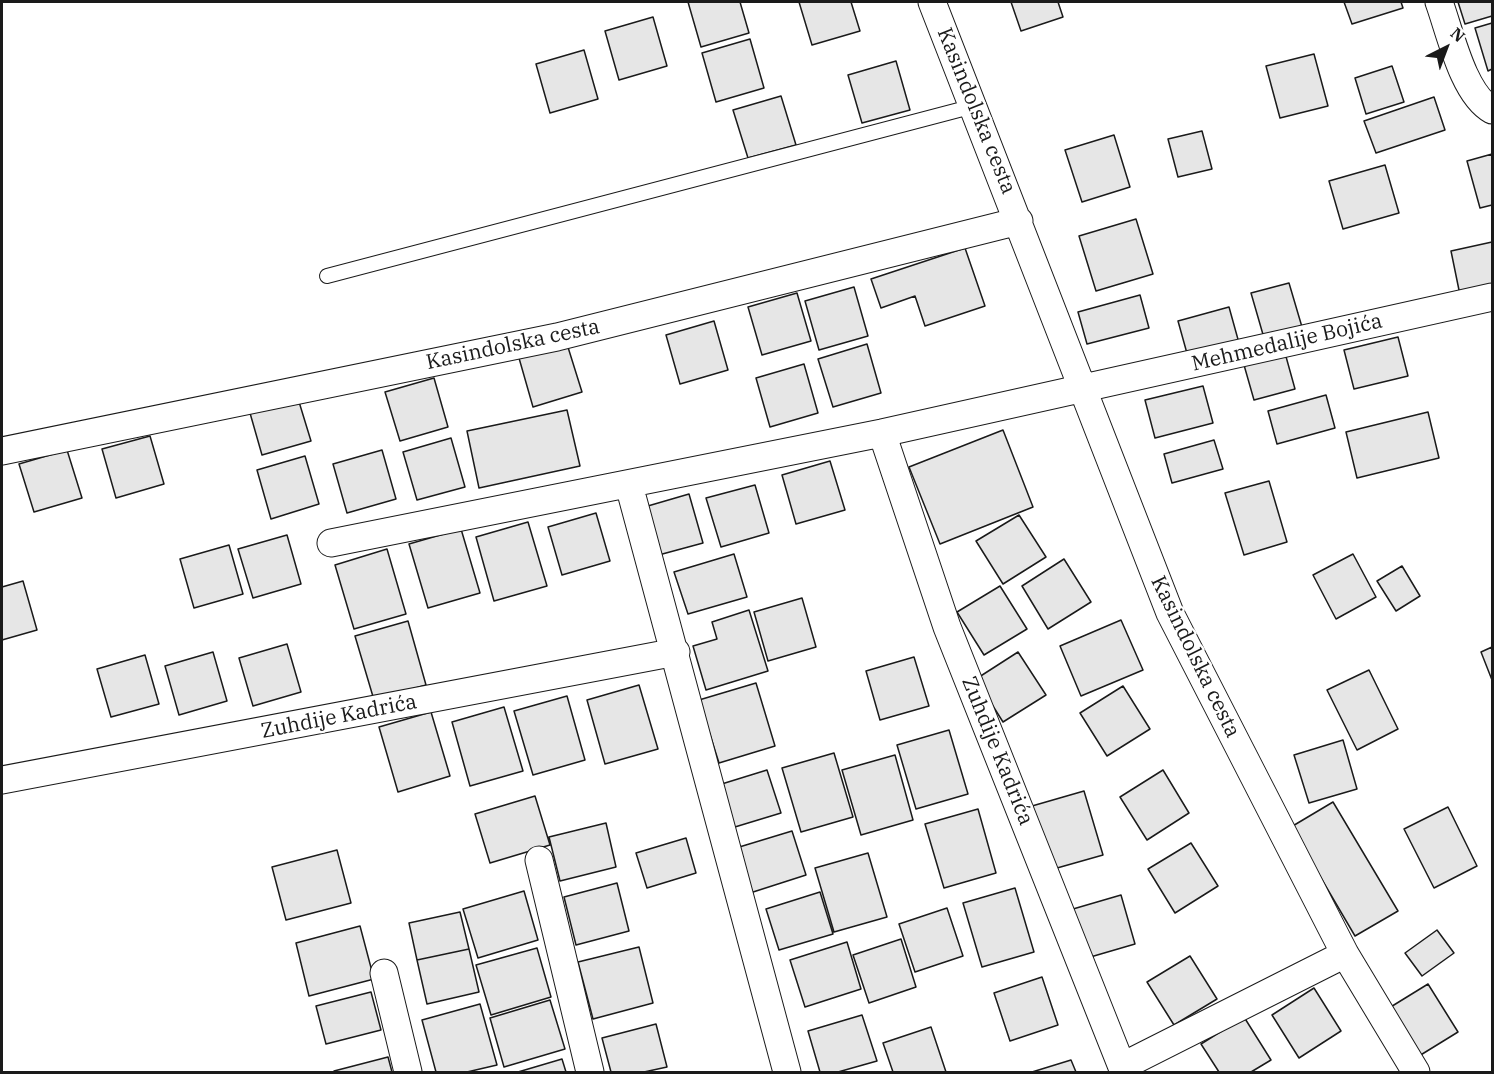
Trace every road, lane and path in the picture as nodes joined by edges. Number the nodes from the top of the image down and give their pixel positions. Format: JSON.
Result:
{"nodes":[{"id":1,"x":932,"y":2,"type":"edge"},
{"id":2,"x":1439,"y":2,"type":"edge"},
{"id":3,"x":974,"y":106,"type":"junction"},
{"id":4,"x":1492,"y":110,"type":"edge"},
{"id":5,"x":1019,"y":221,"type":"junction"},
{"id":6,"x":327,"y":276,"type":"dead end"},
{"id":7,"x":1492,"y":297,"type":"edge"},
{"id":8,"x":1081,"y":388,"type":"junction"},
{"id":9,"x":882,"y":433,"type":"junction"},
{"id":10,"x":2,"y":451,"type":"edge"},
{"id":11,"x":629,"y":485,"type":"junction"},
{"id":12,"x":332,"y":543,"type":"dead end"},
{"id":13,"x":676,"y":652,"type":"junction"},
{"id":14,"x":2,"y":780,"type":"edge"},
{"id":15,"x":538,"y":860,"type":"dead end"},
{"id":16,"x":1345,"y":954,"type":"junction"},
{"id":17,"x":384,"y":974,"type":"dead end"},
{"id":18,"x":1124,"y":1069,"type":"edge"},
{"id":19,"x":408,"y":1072,"type":"edge"},
{"id":20,"x":590,"y":1072,"type":"edge"},
{"id":21,"x":787,"y":1072,"type":"edge"},
{"id":22,"x":1416,"y":1072,"type":"edge"}],
"edges":[{"from":1,"to":3,"type":"street","name":"Kasindolska cesta"},
{"from":2,"to":4,"type":"street"},
{"from":3,"to":5,"type":"street","name":"Kasindolska cesta"},
{"from":3,"to":6,"type":"lane"},
{"from":5,"to":8,"type":"street","name":"Kasindolska cesta"},
{"from":5,"to":10,"type":"street","name":"Kasindolska cesta"},
{"from":7,"to":8,"type":"street","name":"Mehmedalije Bojića"},
{"from":8,"to":9,"type":"street"},
{"from":8,"to":16,"type":"street","name":"Kasindolska cesta"},
{"from":9,"to":11,"type":"street"},
{"from":9,"to":18,"type":"street","name":"Zuhdije Kadrića"},
{"from":11,"to":12,"type":"street"},
{"from":11,"to":13,"type":"street"},
{"from":13,"to":14,"type":"street","name":"Zuhdije Kadrića"},
{"from":13,"to":21,"type":"street"},
{"from":15,"to":20,"type":"street"},
{"from":16,"to":18,"type":"street","name":"Zuhdije Kadrića"},
{"from":16,"to":22,"type":"street","name":"Kasindolska cesta"},
{"from":17,"to":19,"type":"street"}]}
